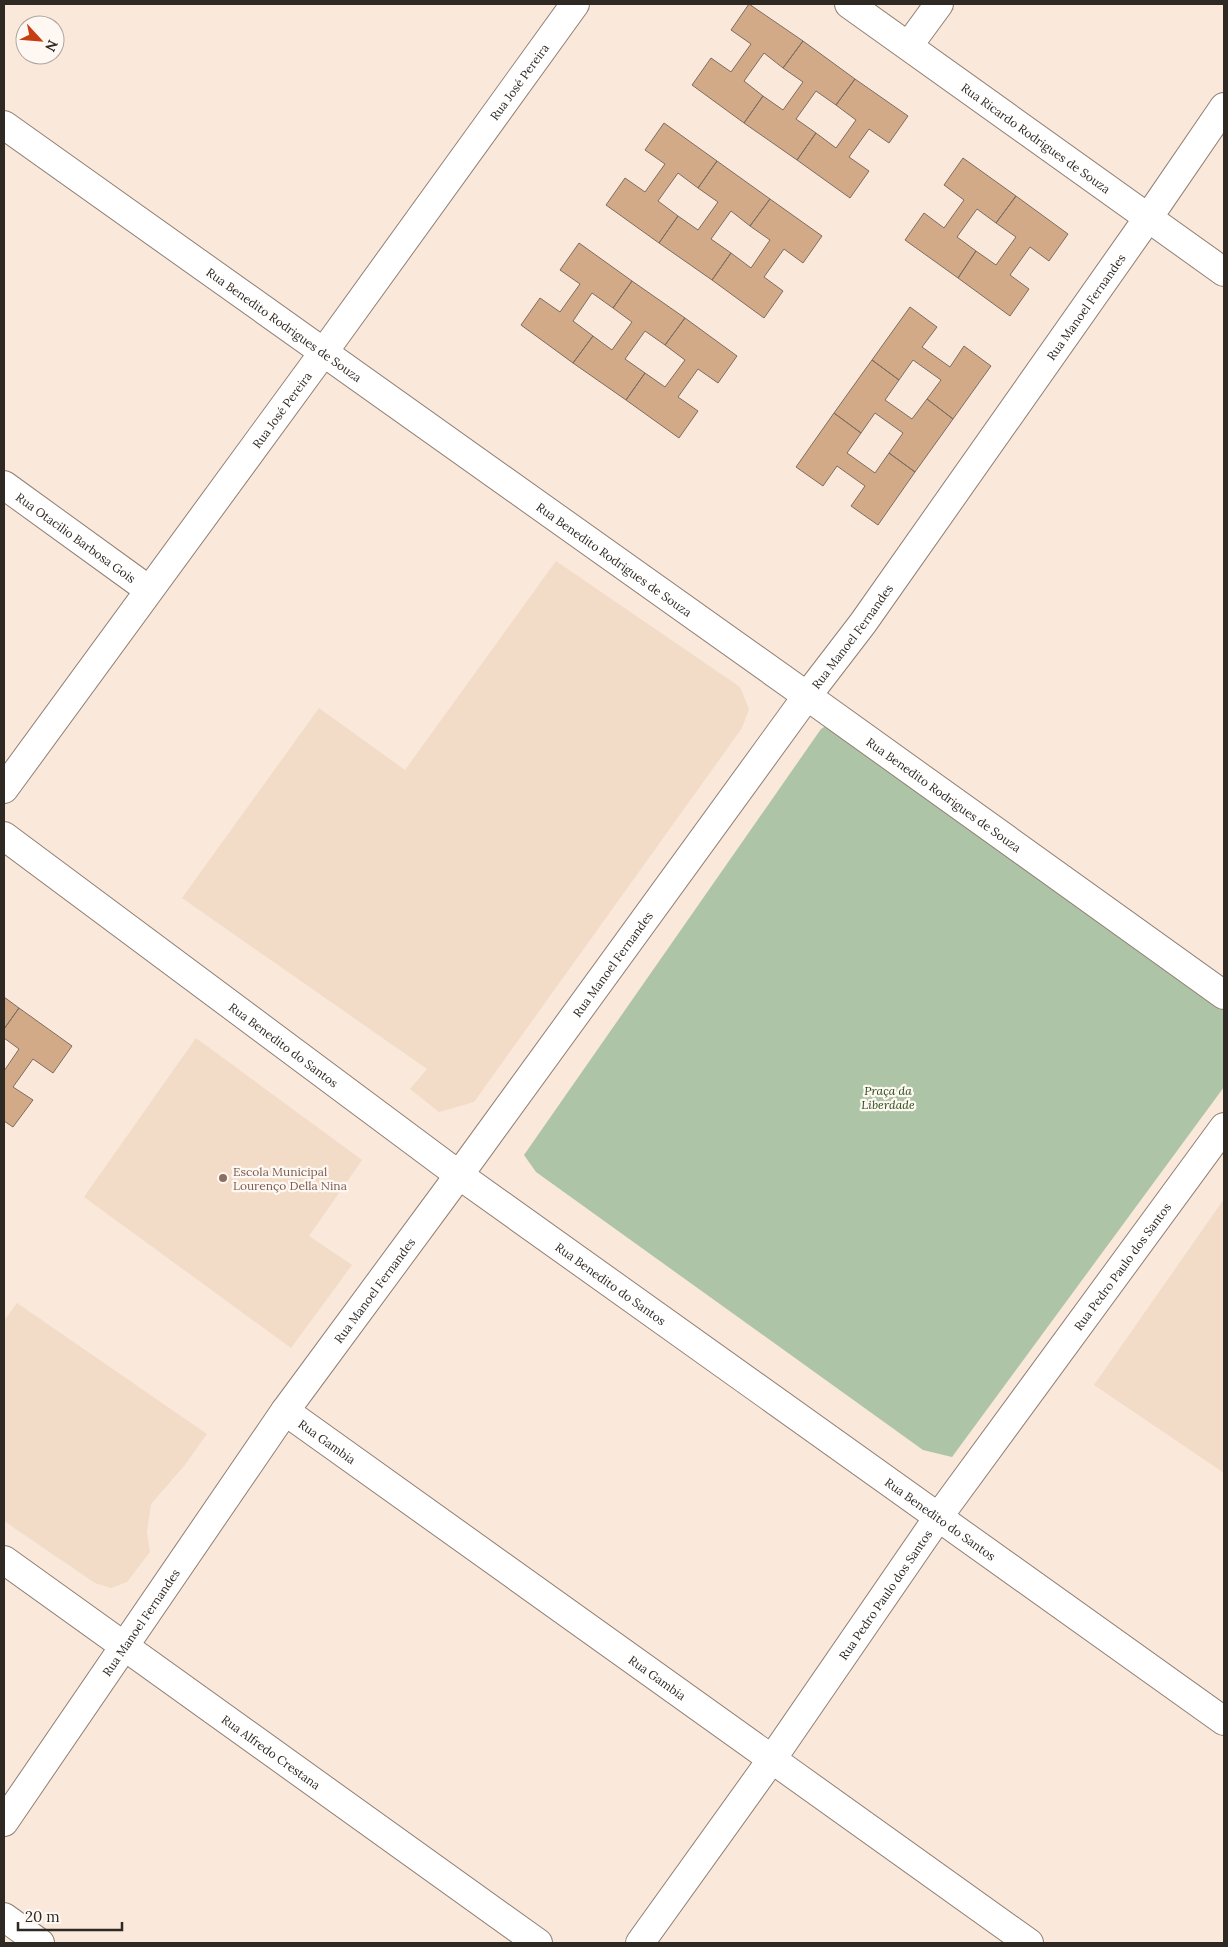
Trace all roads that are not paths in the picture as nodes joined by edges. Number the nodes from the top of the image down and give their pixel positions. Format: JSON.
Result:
{"nodes":[{"id":1,"x":575,"y":4,"type":"edge"},
{"id":2,"x":849,"y":4,"type":"edge"},
{"id":3,"x":939,"y":4,"type":"edge"},
{"id":4,"x":908,"y":45,"type":"junction"},
{"id":5,"x":1224,"y":107,"type":"edge"},
{"id":6,"x":4,"y":125,"type":"edge"},
{"id":7,"x":1148,"y":218,"type":"junction"},
{"id":8,"x":1224,"y":272,"type":"edge"},
{"id":9,"x":323,"y":353,"type":"junction"},
{"id":10,"x":4,"y":485,"type":"edge"},
{"id":11,"x":149,"y":590,"type":"junction"},
{"id":12,"x":808,"y":696,"type":"junction"},
{"id":13,"x":4,"y":789,"type":"edge"},
{"id":14,"x":4,"y":836,"type":"edge"},
{"id":15,"x":1224,"y":995,"type":"edge"},
{"id":16,"x":1224,"y":1127,"type":"edge"},
{"id":17,"x":460,"y":1175,"type":"junction"},
{"id":18,"x":285,"y":1411,"type":"junction"},
{"id":19,"x":939,"y":1516,"type":"junction"},
{"id":20,"x":4,"y":1560,"type":"edge"},
{"id":21,"x":123,"y":1646,"type":"junction"},
{"id":22,"x":1224,"y":1721,"type":"edge"},
{"id":23,"x":772,"y":1758,"type":"junction"},
{"id":24,"x":4,"y":1822,"type":"edge"},
{"id":25,"x":4,"y":1917,"type":"edge"},
{"id":26,"x":40,"y":1943,"type":"edge"},
{"id":27,"x":538,"y":1943,"type":"edge"},
{"id":28,"x":640,"y":1943,"type":"edge"},
{"id":29,"x":1028,"y":1943,"type":"edge"}],
"edges":[{"from":1,"to":9,"type":"street","name":"Rua José Pereira"},
{"from":2,"to":4,"type":"street","name":"Rua Ricardo Rodrigues de Souza"},
{"from":3,"to":4,"type":"street"},
{"from":4,"to":7,"type":"street","name":"Rua Ricardo Rodrigues de Souza"},
{"from":5,"to":7,"type":"street","name":"Rua Manoel Fernandes"},
{"from":6,"to":9,"type":"street","name":"Rua Benedito Rodrigues de Souza"},
{"from":7,"to":8,"type":"street","name":"Rua Ricardo Rodrigues de Souza"},
{"from":7,"to":12,"type":"street","name":"Rua Manoel Fernandes"},
{"from":9,"to":11,"type":"street","name":"Rua José Pereira"},
{"from":9,"to":12,"type":"street","name":"Rua Benedito Rodrigues de Souza"},
{"from":10,"to":11,"type":"street","name":"Rua Otacilio Barbosa Gois"},
{"from":11,"to":13,"type":"street","name":"Rua José Pereira"},
{"from":12,"to":15,"type":"street","name":"Rua Benedito Rodrigues de Souza"},
{"from":12,"to":17,"type":"street","name":"Rua Manoel Fernandes"},
{"from":14,"to":17,"type":"street","name":"Rua Benedito do Santos"},
{"from":16,"to":19,"type":"street","name":"Rua Pedro Paulo dos Santos"},
{"from":17,"to":18,"type":"street","name":"Rua Manoel Fernandes"},
{"from":17,"to":19,"type":"street","name":"Rua Benedito do Santos"},
{"from":18,"to":21,"type":"street","name":"Rua Manoel Fernandes"},
{"from":18,"to":23,"type":"street","name":"Rua Gambia"},
{"from":19,"to":22,"type":"street","name":"Rua Benedito do Santos"},
{"from":19,"to":23,"type":"street","name":"Rua Pedro Paulo dos Santos"},
{"from":20,"to":21,"type":"street","name":"Rua Alfredo Crestana"},
{"from":21,"to":24,"type":"street","name":"Rua Manoel Fernandes"},
{"from":21,"to":27,"type":"street","name":"Rua Alfredo Crestana"},
{"from":23,"to":28,"type":"street","name":"Rua Pedro Paulo dos Santos"},
{"from":23,"to":29,"type":"street","name":"Rua Gambia"},
{"from":25,"to":26,"type":"street"}]}
